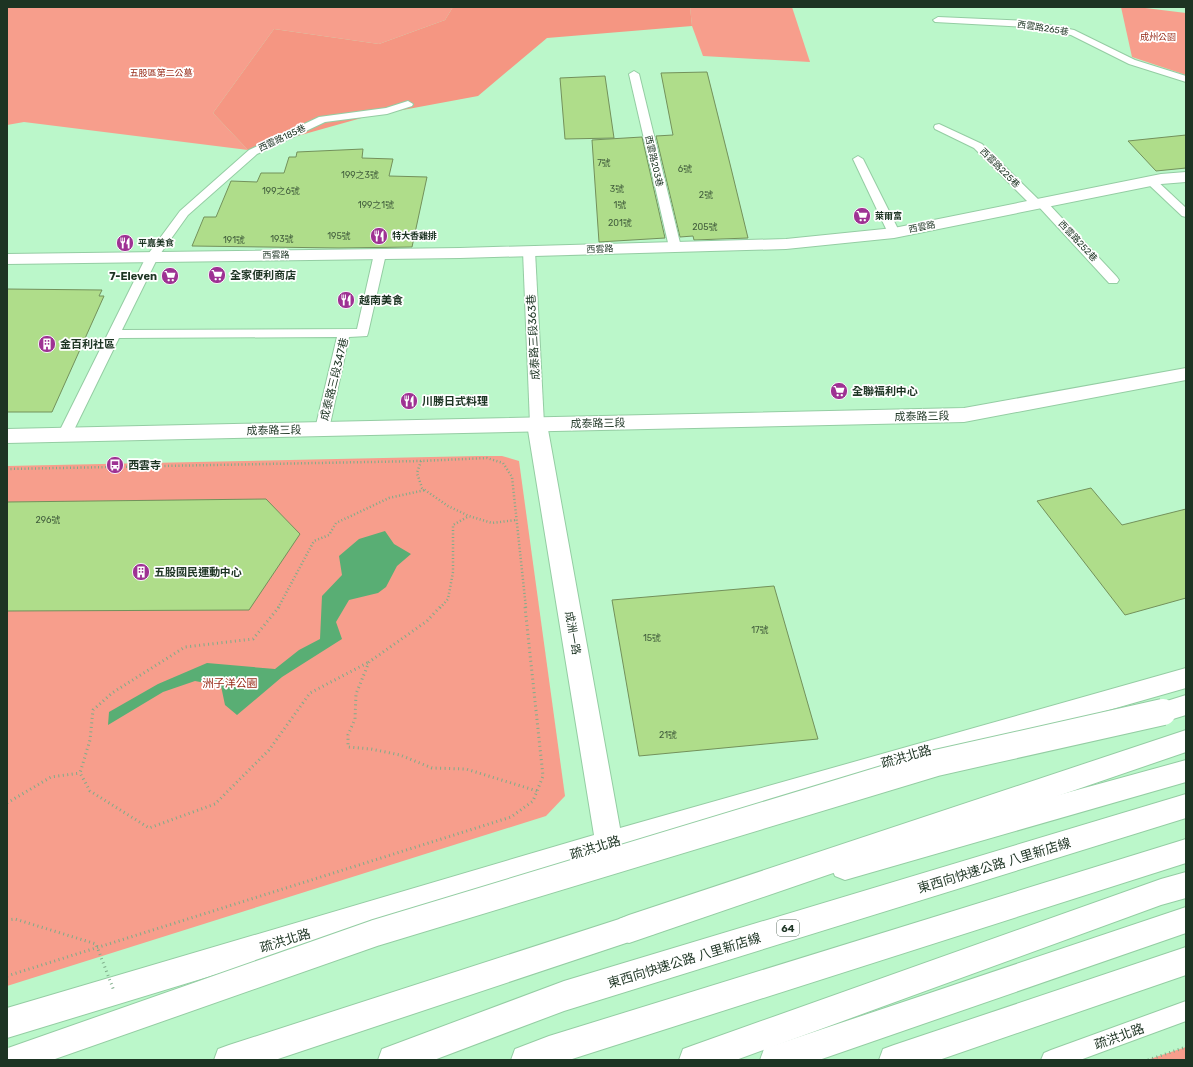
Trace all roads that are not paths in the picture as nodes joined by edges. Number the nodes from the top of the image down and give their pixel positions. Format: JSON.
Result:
{"nodes":[{"id":1,"x":938,"y":20,"type":"dead end"},
{"id":2,"x":634,"y":74,"type":"dead end"},
{"id":3,"x":1186,"y":79,"type":"edge"},
{"id":4,"x":408,"y":104,"type":"dead end"},
{"id":5,"x":939,"y":127,"type":"dead end"},
{"id":6,"x":858,"y":159,"type":"dead end"},
{"id":7,"x":1186,"y":177,"type":"edge"},
{"id":8,"x":1151,"y":181,"type":"junction"},
{"id":9,"x":1039,"y":204,"type":"junction"},
{"id":10,"x":1186,"y":214,"type":"edge"},
{"id":11,"x":894,"y":233,"type":"junction"},
{"id":12,"x":675,"y":247,"type":"junction"},
{"id":13,"x":529,"y":251,"type":"junction"},
{"id":14,"x":380,"y":254,"type":"junction"},
{"id":15,"x":152,"y":257,"type":"junction"},
{"id":16,"x":7,"y":258,"type":"edge"},
{"id":17,"x":1113,"y":280,"type":"dead end"},
{"id":18,"x":344,"y":333,"type":"junction"},
{"id":19,"x":114,"y":334,"type":"junction"},
{"id":20,"x":1186,"y":374,"type":"edge"},
{"id":21,"x":536,"y":424,"type":"junction"},
{"id":22,"x":322,"y":429,"type":"junction"},
{"id":23,"x":65,"y":434,"type":"junction"},
{"id":24,"x":7,"y":436,"type":"edge"},
{"id":25,"x":1186,"y":678,"type":"edge"},
{"id":26,"x":1174,"y":708,"type":"edge"},
{"id":27,"x":1186,"y":741,"type":"edge"},
{"id":28,"x":1186,"y":771,"type":"edge"},
{"id":29,"x":1186,"y":806,"type":"edge"},
{"id":30,"x":609,"y":843,"type":"junction"},
{"id":31,"x":1186,"y":851,"type":"edge"},
{"id":32,"x":1186,"y":885,"type":"edge"},
{"id":33,"x":1186,"y":920,"type":"edge"},
{"id":34,"x":629,"y":928,"type":"junction"},
{"id":35,"x":1186,"y":961,"type":"edge"},
{"id":36,"x":1186,"y":1011,"type":"edge"},
{"id":37,"x":7,"y":1023,"type":"edge"},
{"id":38,"x":13,"y":1060,"type":"edge"},
{"id":39,"x":229,"y":1060,"type":"edge"},
{"id":40,"x":393,"y":1060,"type":"edge"},
{"id":41,"x":526,"y":1060,"type":"edge"},
{"id":42,"x":694,"y":1060,"type":"edge"},
{"id":43,"x":775,"y":1060,"type":"edge"},
{"id":44,"x":894,"y":1060,"type":"edge"},
{"id":45,"x":1051,"y":1060,"type":"edge"}],
"edges":[{"from":1,"to":3,"type":"lane","name":"西雲路265巷"},
{"from":2,"to":12,"type":"lane","name":"西雲路203巷"},
{"from":4,"to":15,"type":"lane","name":"西雲路185巷"},
{"from":5,"to":9,"type":"lane","name":"西雲路225巷"},
{"from":6,"to":11,"type":"lane"},
{"from":7,"to":8,"type":"main road","name":"西雲路"},
{"from":8,"to":9,"type":"main road","name":"西雲路"},
{"from":8,"to":10,"type":"lane"},
{"from":9,"to":11,"type":"main road","name":"西雲路"},
{"from":9,"to":17,"type":"lane","name":"西雲路252巷"},
{"from":11,"to":12,"type":"main road","name":"西雲路"},
{"from":12,"to":13,"type":"main road","name":"西雲路"},
{"from":13,"to":14,"type":"main road","name":"西雲路"},
{"from":13,"to":21,"type":"lane","name":"成泰路三段363巷"},
{"from":14,"to":15,"type":"main road","name":"西雲路"},
{"from":14,"to":18,"type":"lane","name":"成泰路三段347巷"},
{"from":15,"to":16,"type":"main road","name":"西雲路"},
{"from":15,"to":19,"type":"lane","name":"西雲路185巷"},
{"from":18,"to":19,"type":"lane"},
{"from":18,"to":22,"type":"lane","name":"成泰路三段347巷"},
{"from":19,"to":23,"type":"lane","name":"西雲路185巷"},
{"from":20,"to":21,"type":"main road","name":"成泰路三段"},
{"from":21,"to":22,"type":"main road","name":"成泰路三段"},
{"from":21,"to":30,"type":"main road","name":"成洲一路"},
{"from":22,"to":23,"type":"main road","name":"成泰路三段"},
{"from":23,"to":24,"type":"main road","name":"成泰路三段"},
{"from":25,"to":30,"type":"main road","name":"疏洪北路"},
{"from":26,"to":38,"type":"main road","bridge":true},
{"from":27,"to":34,"type":"main road"},
{"from":28,"to":34,"type":"main road"},
{"from":29,"to":40,"type":"main road","name":"東西向快速公路 八里新店線","number":"64"},
{"from":30,"to":37,"type":"main road","name":"疏洪北路"},
{"from":31,"to":41,"type":"main road"},
{"from":32,"to":42,"type":"main road"},
{"from":33,"to":43,"type":"main road"},
{"from":34,"to":39,"type":"main road"},
{"from":35,"to":44,"type":"main road"},
{"from":36,"to":45,"type":"lane","name":"疏洪北路"}]}
